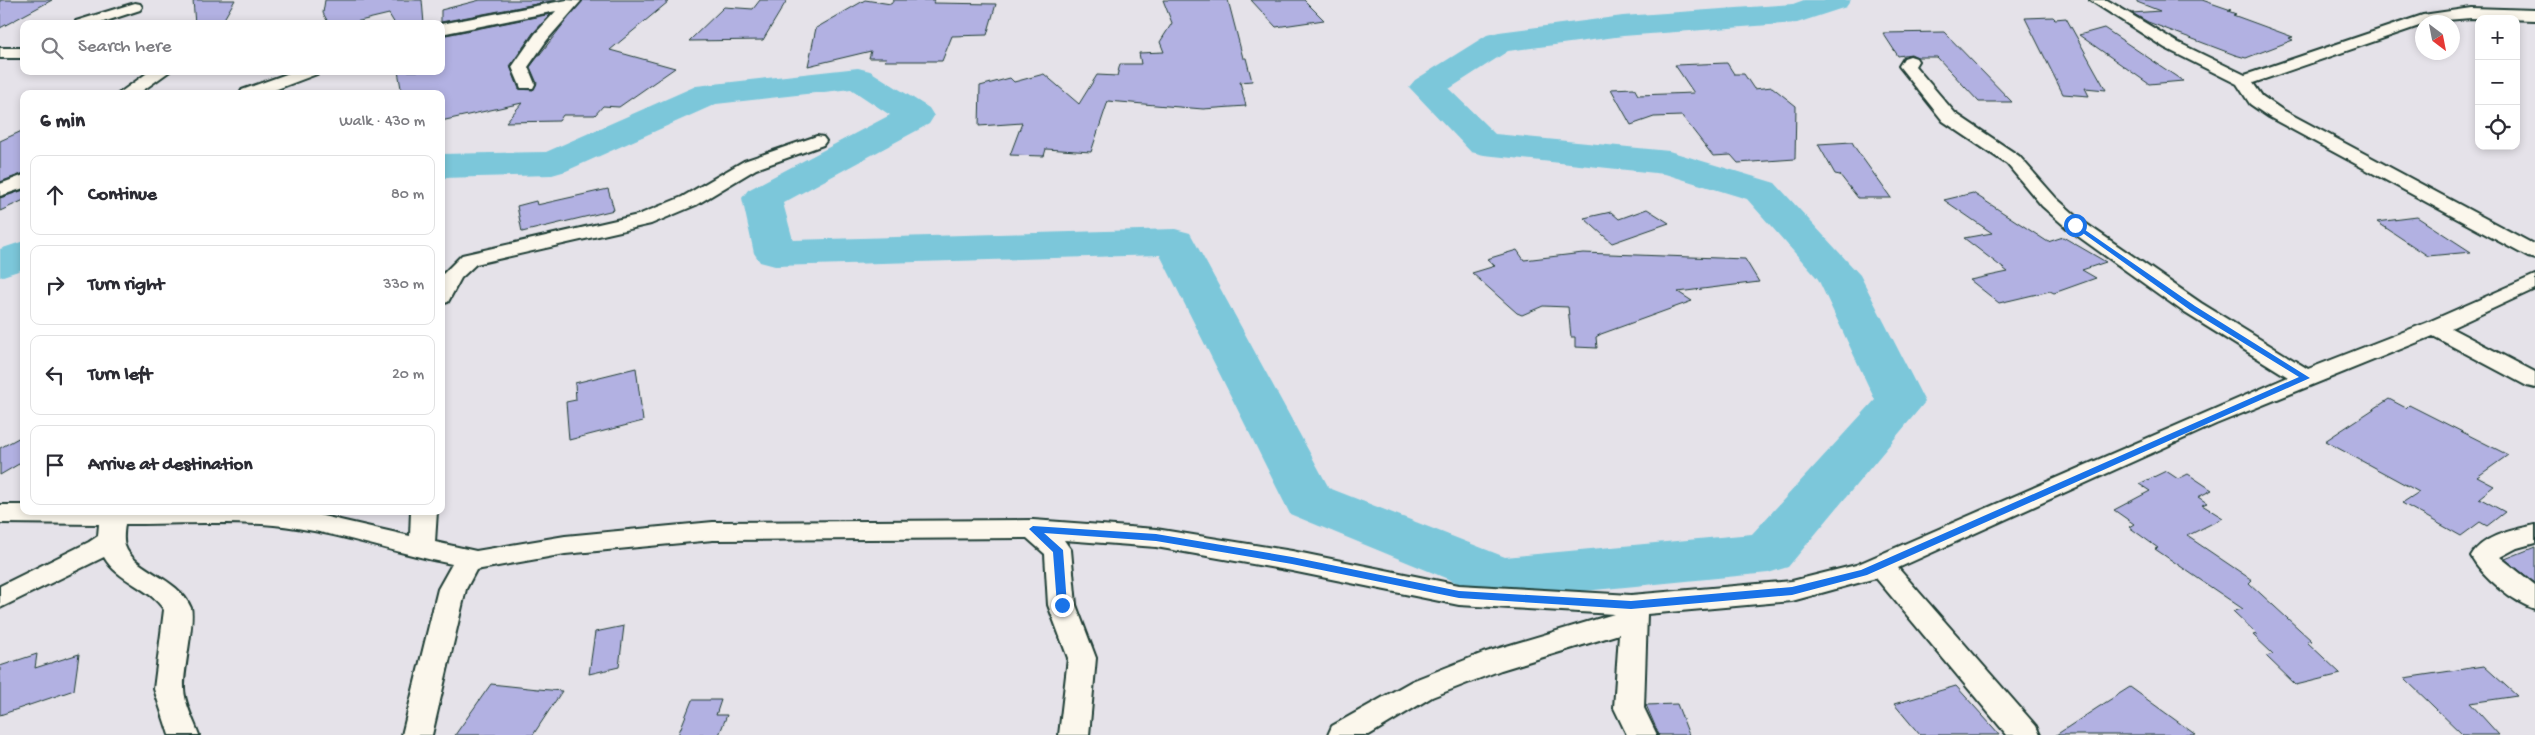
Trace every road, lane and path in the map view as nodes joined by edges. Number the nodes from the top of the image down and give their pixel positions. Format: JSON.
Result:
{"nodes":[{"id":1,"x":2097,"y":0,"type":"edge"},
{"id":2,"x":573,"y":2,"type":"edge"},
{"id":3,"x":139,"y":3,"type":"edge"},
{"id":4,"x":2535,"y":15,"type":"edge"},
{"id":5,"x":92,"y":20,"type":"edge"},
{"id":6,"x":121,"y":20,"type":"edge"},
{"id":7,"x":445,"y":28,"type":"edge"},
{"id":8,"x":20,"y":46,"type":"edge"},
{"id":9,"x":1,"y":53,"type":"edge"},
{"id":10,"x":20,"y":53,"type":"edge"},
{"id":11,"x":1910,"y":61,"type":"dead end"},
{"id":12,"x":156,"y":75,"type":"edge"},
{"id":13,"x":300,"y":75,"type":"edge"},
{"id":14,"x":2244,"y":81,"type":"junction"},
{"id":15,"x":527,"y":84,"type":"dead end"},
{"id":16,"x":132,"y":90,"type":"edge"},
{"id":17,"x":259,"y":90,"type":"edge"},
{"id":18,"x":817,"y":141,"type":"dead end"},
{"id":19,"x":20,"y":182,"type":"edge"},
{"id":20,"x":0,"y":190,"type":"edge"},
{"id":21,"x":2535,"y":253,"type":"edge"},
{"id":22,"x":2535,"y":281,"type":"edge"},
{"id":23,"x":445,"y":287,"type":"edge"},
{"id":24,"x":2434,"y":328,"type":"junction"},
{"id":25,"x":2306,"y":378,"type":"junction"},
{"id":26,"x":2535,"y":381,"type":"edge"},
{"id":27,"x":0,"y":514,"type":"edge"},
{"id":28,"x":424,"y":515,"type":"edge"},
{"id":29,"x":112,"y":527,"type":"junction"},
{"id":30,"x":1033,"y":529,"type":"junction"},
{"id":31,"x":2535,"y":534,"type":"edge"},
{"id":32,"x":422,"y":550,"type":"junction"},
{"id":33,"x":469,"y":558,"type":"junction"},
{"id":34,"x":1880,"y":565,"type":"junction"},
{"id":35,"x":0,"y":598,"type":"edge"},
{"id":36,"x":2535,"y":599,"type":"edge"},
{"id":37,"x":1633,"y":612,"type":"junction"},
{"id":38,"x":184,"y":735,"type":"edge"},
{"id":39,"x":417,"y":735,"type":"edge"},
{"id":40,"x":1074,"y":735,"type":"edge"},
{"id":41,"x":1344,"y":735,"type":"edge"},
{"id":42,"x":1642,"y":735,"type":"edge"},
{"id":43,"x":2025,"y":735,"type":"edge"}],
"edges":[{"from":1,"to":14,"type":"street"},
{"from":2,"to":7,"type":"street"},
{"from":2,"to":15,"type":"street"},
{"from":3,"to":5,"type":"street"},
{"from":3,"to":6,"type":"street"},
{"from":4,"to":14,"type":"street"},
{"from":8,"to":9,"type":"street"},
{"from":9,"to":10,"type":"street"},
{"from":11,"to":25,"type":"street"},
{"from":12,"to":16,"type":"street"},
{"from":13,"to":17,"type":"street"},
{"from":14,"to":21,"type":"street"},
{"from":18,"to":23,"type":"street"},
{"from":19,"to":20,"type":"street"},
{"from":22,"to":24,"type":"street"},
{"from":24,"to":25,"type":"street"},
{"from":24,"to":26,"type":"street"},
{"from":25,"to":34,"type":"street"},
{"from":27,"to":29,"type":"street"},
{"from":28,"to":32,"type":"street"},
{"from":29,"to":32,"type":"street"},
{"from":29,"to":35,"type":"street"},
{"from":29,"to":38,"type":"street"},
{"from":30,"to":33,"type":"street"},
{"from":30,"to":37,"type":"street"},
{"from":30,"to":40,"type":"street"},
{"from":31,"to":36,"type":"street"},
{"from":32,"to":33,"type":"street"},
{"from":33,"to":39,"type":"street"},
{"from":34,"to":37,"type":"street"},
{"from":34,"to":43,"type":"street"},
{"from":37,"to":41,"type":"street"},
{"from":37,"to":42,"type":"street"}]}
